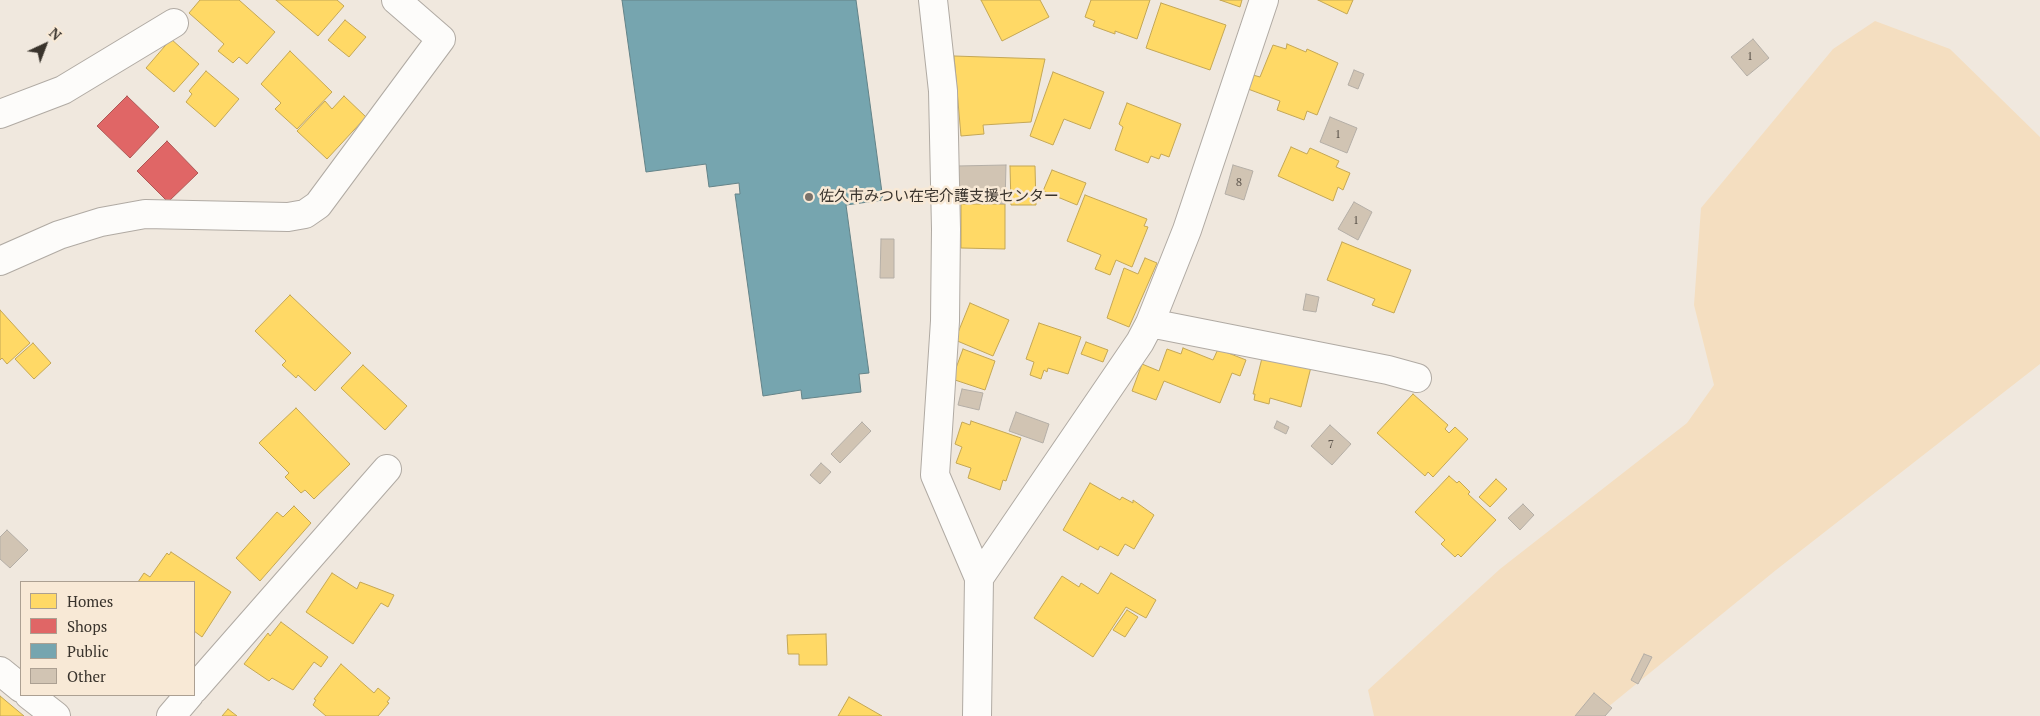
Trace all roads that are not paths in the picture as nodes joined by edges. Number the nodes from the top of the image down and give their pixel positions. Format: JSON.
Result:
{"nodes":[{"id":1,"x":396,"y":0,"type":"edge"},
{"id":2,"x":933,"y":0,"type":"edge"},
{"id":3,"x":1264,"y":0,"type":"edge"},
{"id":4,"x":174,"y":23,"type":"dead end"},
{"id":5,"x":0,"y":114,"type":"edge"},
{"id":6,"x":0,"y":261,"type":"edge"},
{"id":7,"x":1150,"y":322,"type":"junction"},
{"id":8,"x":1417,"y":378,"type":"dead end"},
{"id":9,"x":387,"y":469,"type":"dead end"},
{"id":10,"x":979,"y":578,"type":"junction"},
{"id":11,"x":0,"y":671,"type":"edge"},
{"id":12,"x":20,"y":687,"type":"edge"},
{"id":13,"x":195,"y":688,"type":"edge"},
{"id":14,"x":31,"y":696,"type":"edge"},
{"id":15,"x":188,"y":696,"type":"edge"},
{"id":16,"x":56,"y":716,"type":"edge"},
{"id":17,"x":171,"y":716,"type":"edge"},
{"id":18,"x":977,"y":716,"type":"edge"}],
"edges":[{"from":1,"to":6,"type":"street"},
{"from":2,"to":10,"type":"street"},
{"from":3,"to":7,"type":"street"},
{"from":4,"to":5,"type":"street"},
{"from":7,"to":8,"type":"street"},
{"from":7,"to":10,"type":"street"},
{"from":9,"to":13,"type":"street"},
{"from":10,"to":18,"type":"street"},
{"from":11,"to":12,"type":"street"},
{"from":14,"to":16,"type":"street"},
{"from":15,"to":17,"type":"street"}]}
